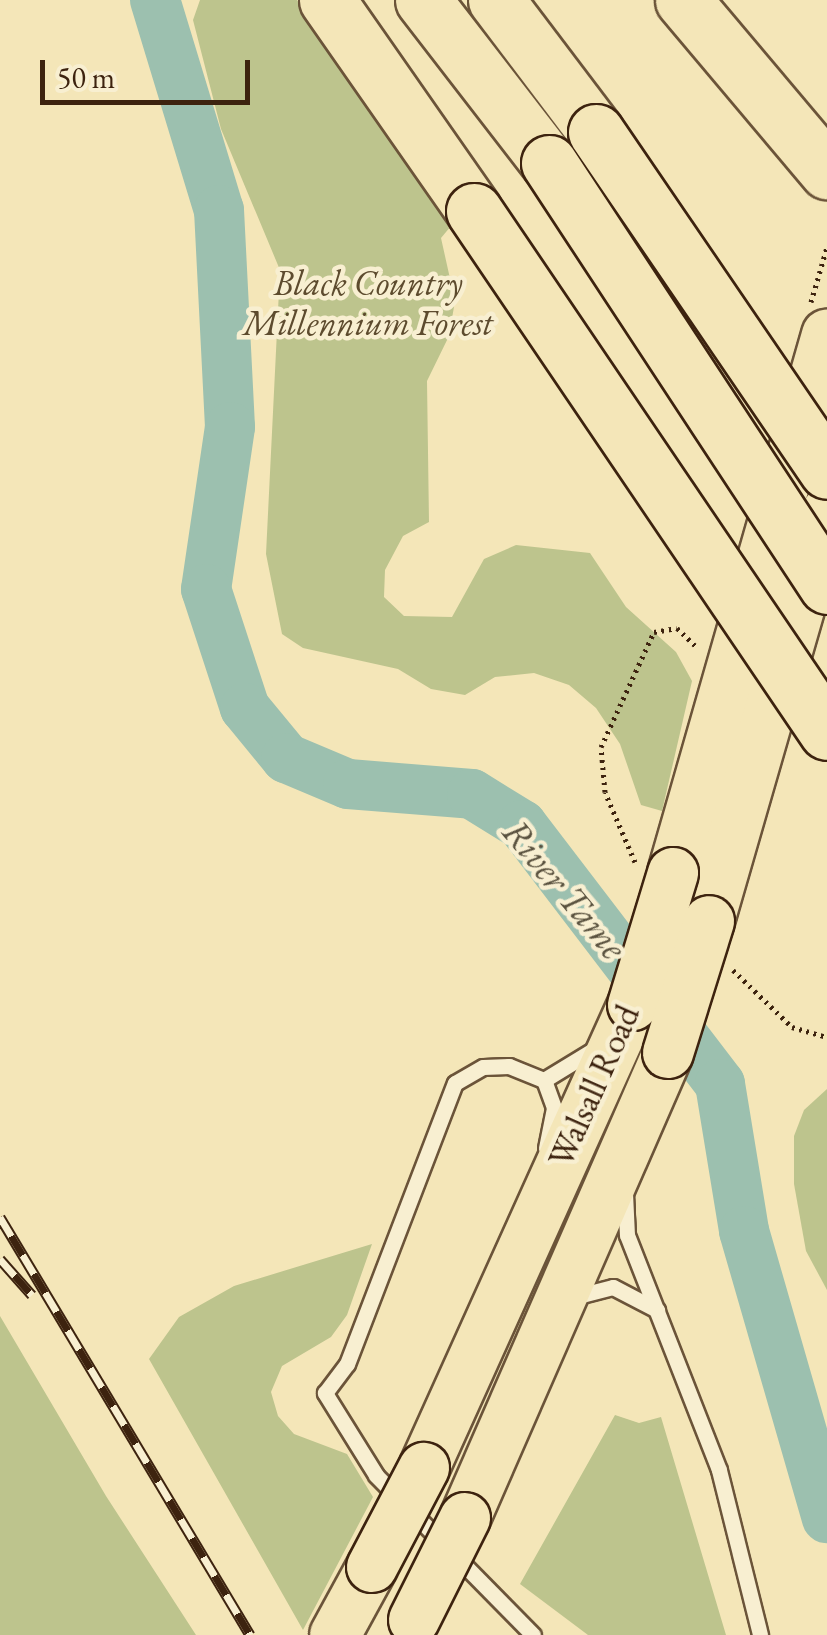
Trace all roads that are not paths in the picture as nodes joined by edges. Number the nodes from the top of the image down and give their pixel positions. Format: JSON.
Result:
{"nodes":[{"id":1,"x":328,"y":0,"type":"edge"},
{"id":2,"x":424,"y":0,"type":"edge"},
{"id":3,"x":496,"y":0,"type":"edge"},
{"id":4,"x":683,"y":0,"type":"edge"},
{"id":5,"x":827,"y":171,"type":"edge"},
{"id":6,"x":827,"y":334,"type":"edge"},
{"id":7,"x":827,"y":471,"type":"edge"},
{"id":8,"x":827,"y":512,"type":"edge"},
{"id":9,"x":827,"y":586,"type":"edge"},
{"id":10,"x":827,"y":732,"type":"edge"},
{"id":11,"x":626,"y":1019,"type":"junction"},
{"id":12,"x":544,"y":1080,"type":"junction"},
{"id":13,"x":622,"y":1158,"type":"junction"},
{"id":14,"x":533,"y":1222,"type":"junction"},
{"id":15,"x":565,"y":1300,"type":"junction"},
{"id":16,"x":657,"y":1310,"type":"junction"},
{"id":17,"x":514,"y":1627,"type":"edge"},
{"id":18,"x":410,"y":1628,"type":"edge"},
{"id":19,"x":336,"y":1635,"type":"edge"},
{"id":20,"x":533,"y":1635,"type":"edge"},
{"id":21,"x":760,"y":1635,"type":"edge"}],
"edges":[{"from":1,"to":10,"type":"highway","bridge":true},
{"from":2,"to":9,"type":"highway","bridge":true},
{"from":3,"to":7,"type":"highway","bridge":true},
{"from":4,"to":5,"type":"highway"},
{"from":6,"to":11,"type":"main road","name":"Walsall Road","bridge":true},
{"from":8,"to":13,"type":"main road","name":"Walsall Road","bridge":true},
{"from":11,"to":12,"type":"lane"},
{"from":11,"to":14,"type":"main road","name":"Walsall Road"},
{"from":12,"to":14,"type":"lane"},
{"from":12,"to":17,"type":"lane"},
{"from":13,"to":15,"type":"main road","name":"Walsall Road"},
{"from":13,"to":16,"type":"lane"},
{"from":14,"to":19,"type":"main road","name":"Walsall Road","bridge":true},
{"from":15,"to":16,"type":"lane"},
{"from":15,"to":18,"type":"main road","name":"Walsall Road","bridge":true},
{"from":16,"to":21,"type":"lane"},
{"from":17,"to":20,"type":"lane"}]}
